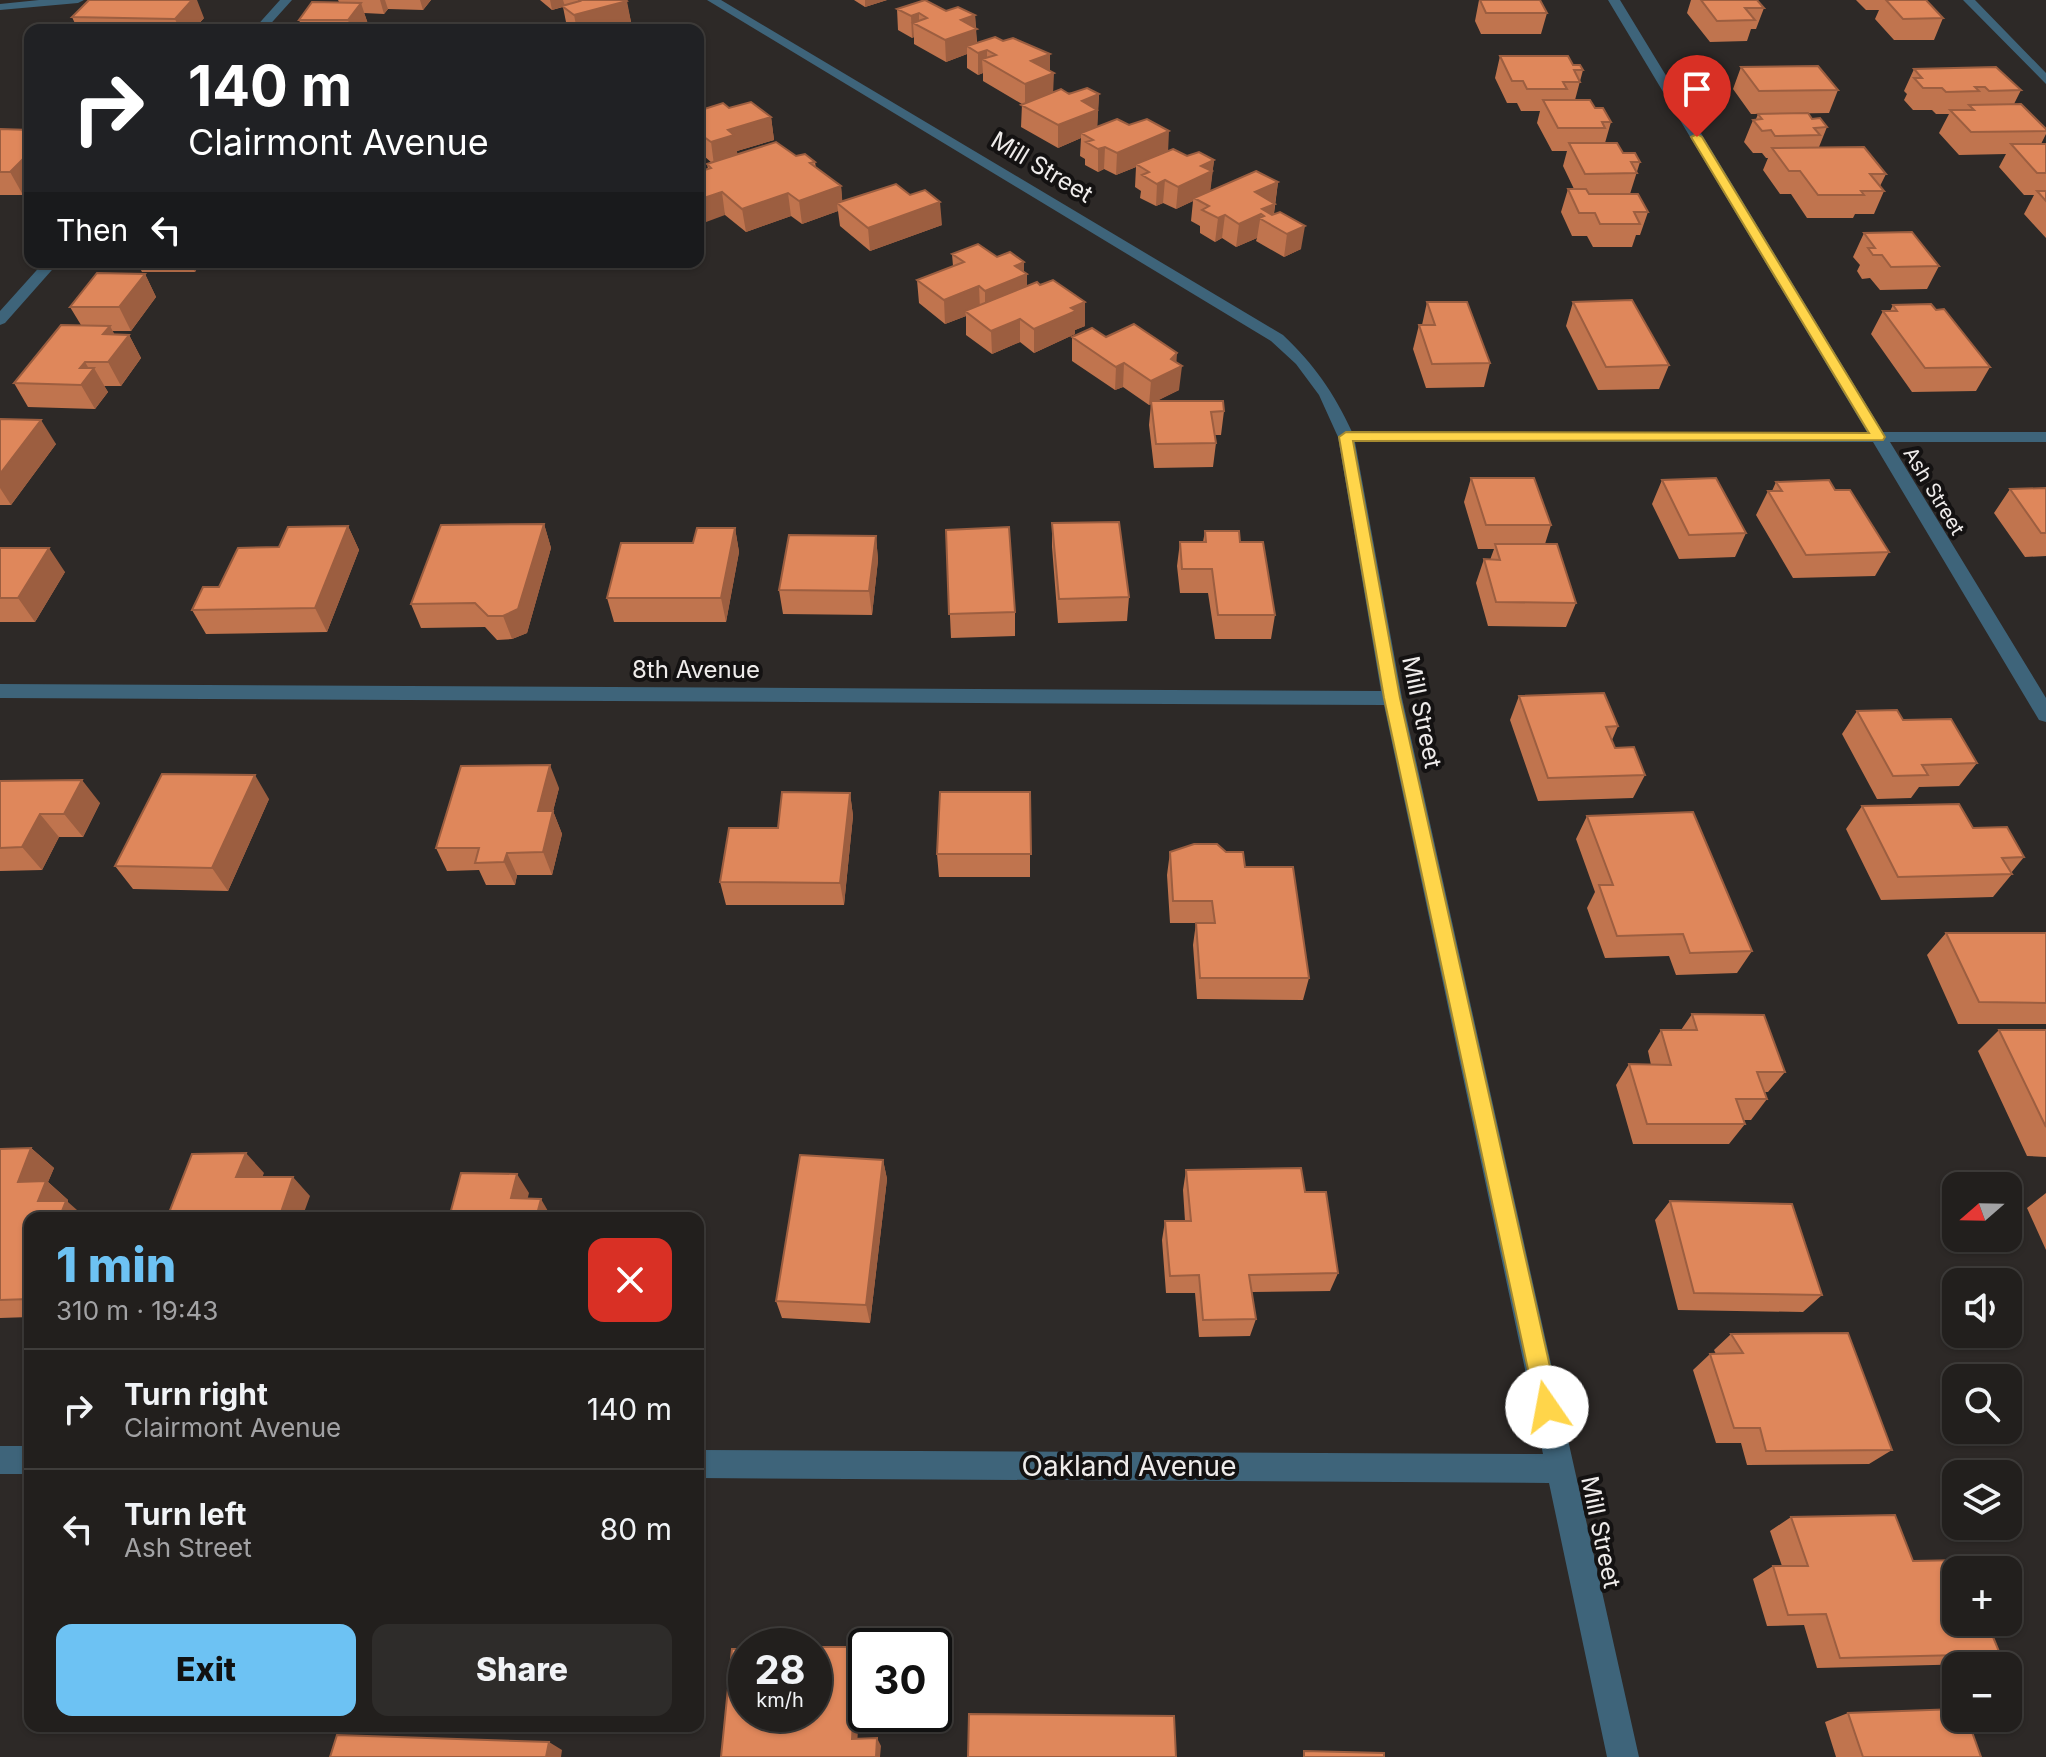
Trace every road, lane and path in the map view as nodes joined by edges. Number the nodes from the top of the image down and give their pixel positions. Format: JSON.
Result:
{"nodes":[{"id":1,"x":78,"y":0,"type":"edge"},
{"id":2,"x":286,"y":0,"type":"edge"},
{"id":3,"x":713,"y":0,"type":"edge"},
{"id":4,"x":1614,"y":0,"type":"edge"},
{"id":5,"x":1969,"y":0,"type":"edge"},
{"id":6,"x":0,"y":7,"type":"edge"},
{"id":7,"x":264,"y":24,"type":"edge"},
{"id":8,"x":2046,"y":80,"type":"edge"},
{"id":9,"x":47,"y":268,"type":"edge"},
{"id":10,"x":0,"y":320,"type":"edge"},
{"id":11,"x":1346,"y":437,"type":"junction"},
{"id":12,"x":1878,"y":437,"type":"junction"},
{"id":13,"x":2046,"y":437,"type":"edge"},
{"id":14,"x":0,"y":691,"type":"edge"},
{"id":15,"x":1392,"y":698,"type":"junction"},
{"id":16,"x":2046,"y":715,"type":"edge"},
{"id":17,"x":0,"y":1460,"type":"edge"},
{"id":18,"x":24,"y":1460,"type":"edge"},
{"id":19,"x":704,"y":1464,"type":"edge"},
{"id":20,"x":1561,"y":1469,"type":"junction"},
{"id":21,"x":1623,"y":1757,"type":"edge"}],
"edges":[{"from":1,"to":6,"type":"street"},
{"from":2,"to":7,"type":"street"},
{"from":3,"to":11,"type":"street","name":"Mill Street"},
{"from":4,"to":12,"type":"street","name":"Ash Street"},
{"from":5,"to":8,"type":"street"},
{"from":9,"to":10,"type":"street"},
{"from":11,"to":12,"type":"street"},
{"from":11,"to":15,"type":"street","name":"Mill Street"},
{"from":12,"to":13,"type":"street"},
{"from":12,"to":16,"type":"street","name":"Ash Street"},
{"from":14,"to":15,"type":"street","name":"8th Avenue"},
{"from":15,"to":20,"type":"street","name":"Mill Street"},
{"from":17,"to":18,"type":"street"},
{"from":19,"to":20,"type":"street","name":"Oakland Avenue"},
{"from":20,"to":21,"type":"street","name":"Mill Street"}]}
